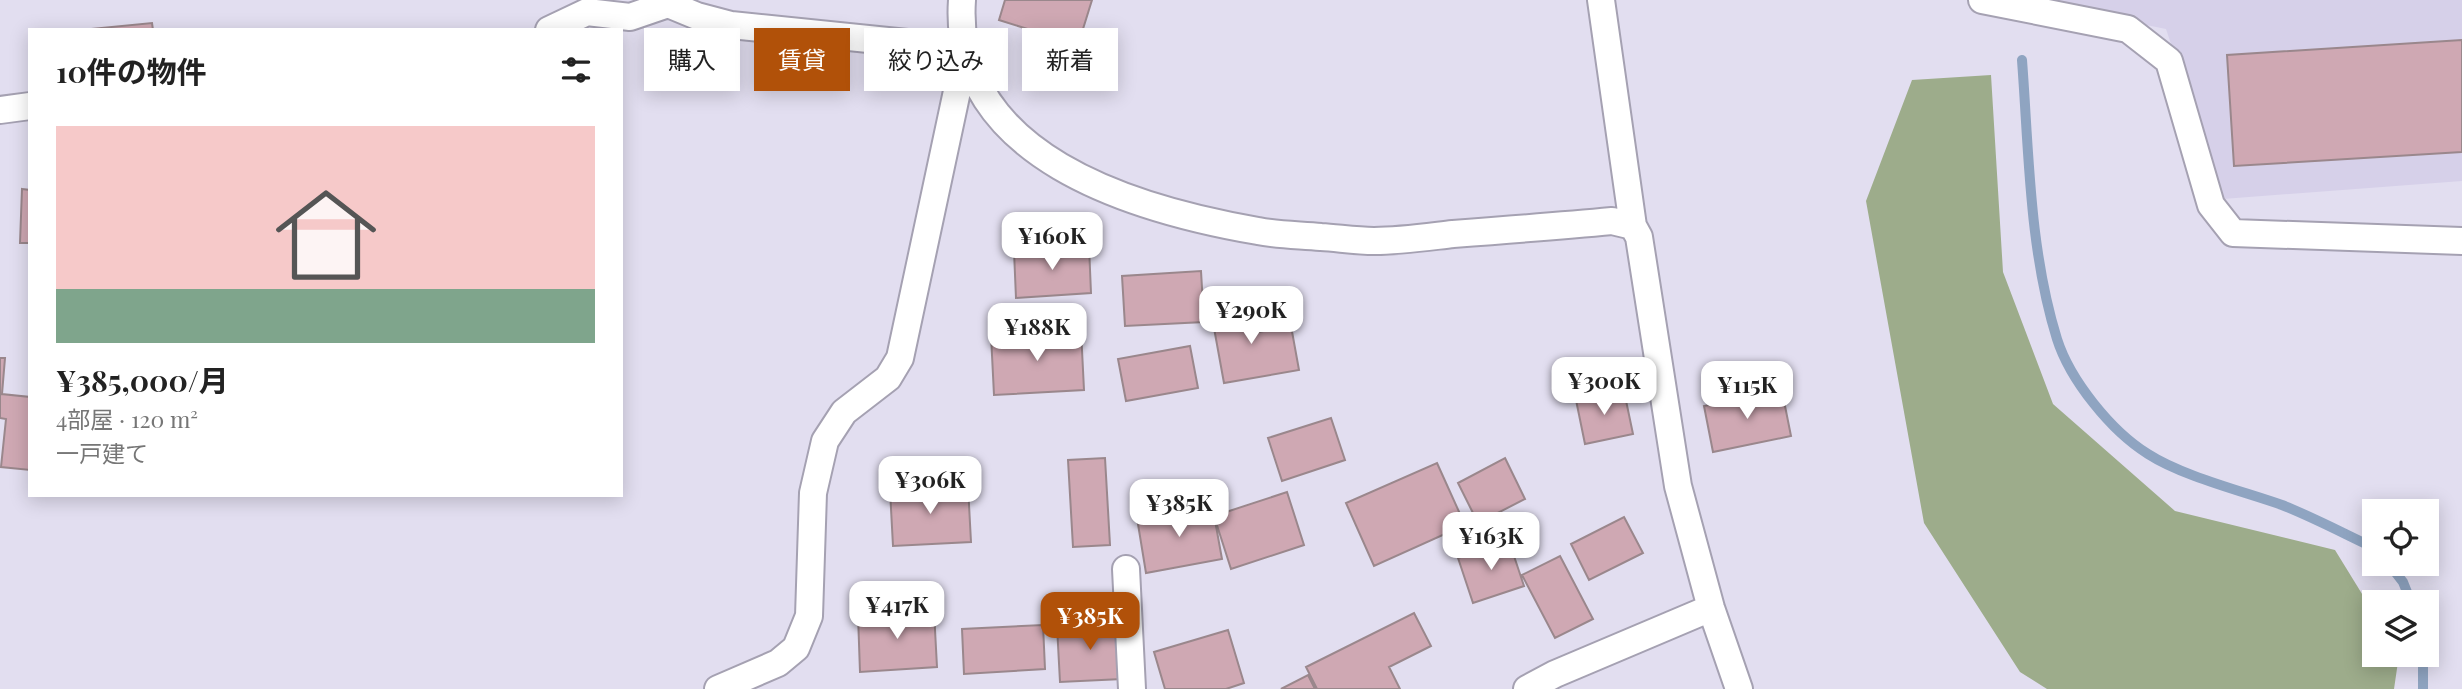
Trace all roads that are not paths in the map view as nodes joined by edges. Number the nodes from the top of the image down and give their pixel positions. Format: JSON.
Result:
{"nodes":[{"id":1,"x":962,"y":0,"type":"edge"},
{"id":2,"x":1601,"y":0,"type":"edge"},
{"id":3,"x":1982,"y":0,"type":"edge"},
{"id":4,"x":666,"y":2,"type":"edge"},
{"id":5,"x":553,"y":28,"type":"edge"},
{"id":6,"x":962,"y":28,"type":"edge"},
{"id":7,"x":864,"y":39,"type":"edge"},
{"id":8,"x":957,"y":91,"type":"edge"},
{"id":9,"x":982,"y":91,"type":"edge"},
{"id":10,"x":28,"y":106,"type":"edge"},
{"id":11,"x":0,"y":110,"type":"edge"},
{"id":12,"x":1633,"y":226,"type":"junction"},
{"id":13,"x":2462,"y":240,"type":"edge"},
{"id":14,"x":1126,"y":569,"type":"dead end"},
{"id":15,"x":1711,"y":608,"type":"junction"},
{"id":16,"x":718,"y":689,"type":"edge"},
{"id":17,"x":1132,"y":689,"type":"edge"},
{"id":18,"x":1527,"y":689,"type":"edge"},
{"id":19,"x":1739,"y":689,"type":"edge"}],
"edges":[{"from":1,"to":6,"type":"street"},
{"from":2,"to":12,"type":"street"},
{"from":3,"to":13,"type":"street"},
{"from":4,"to":5,"type":"street"},
{"from":4,"to":7,"type":"street"},
{"from":8,"to":16,"type":"street"},
{"from":9,"to":12,"type":"street"},
{"from":10,"to":11,"type":"street"},
{"from":12,"to":15,"type":"street"},
{"from":14,"to":17,"type":"street"},
{"from":15,"to":18,"type":"street"},
{"from":15,"to":19,"type":"street"}]}
